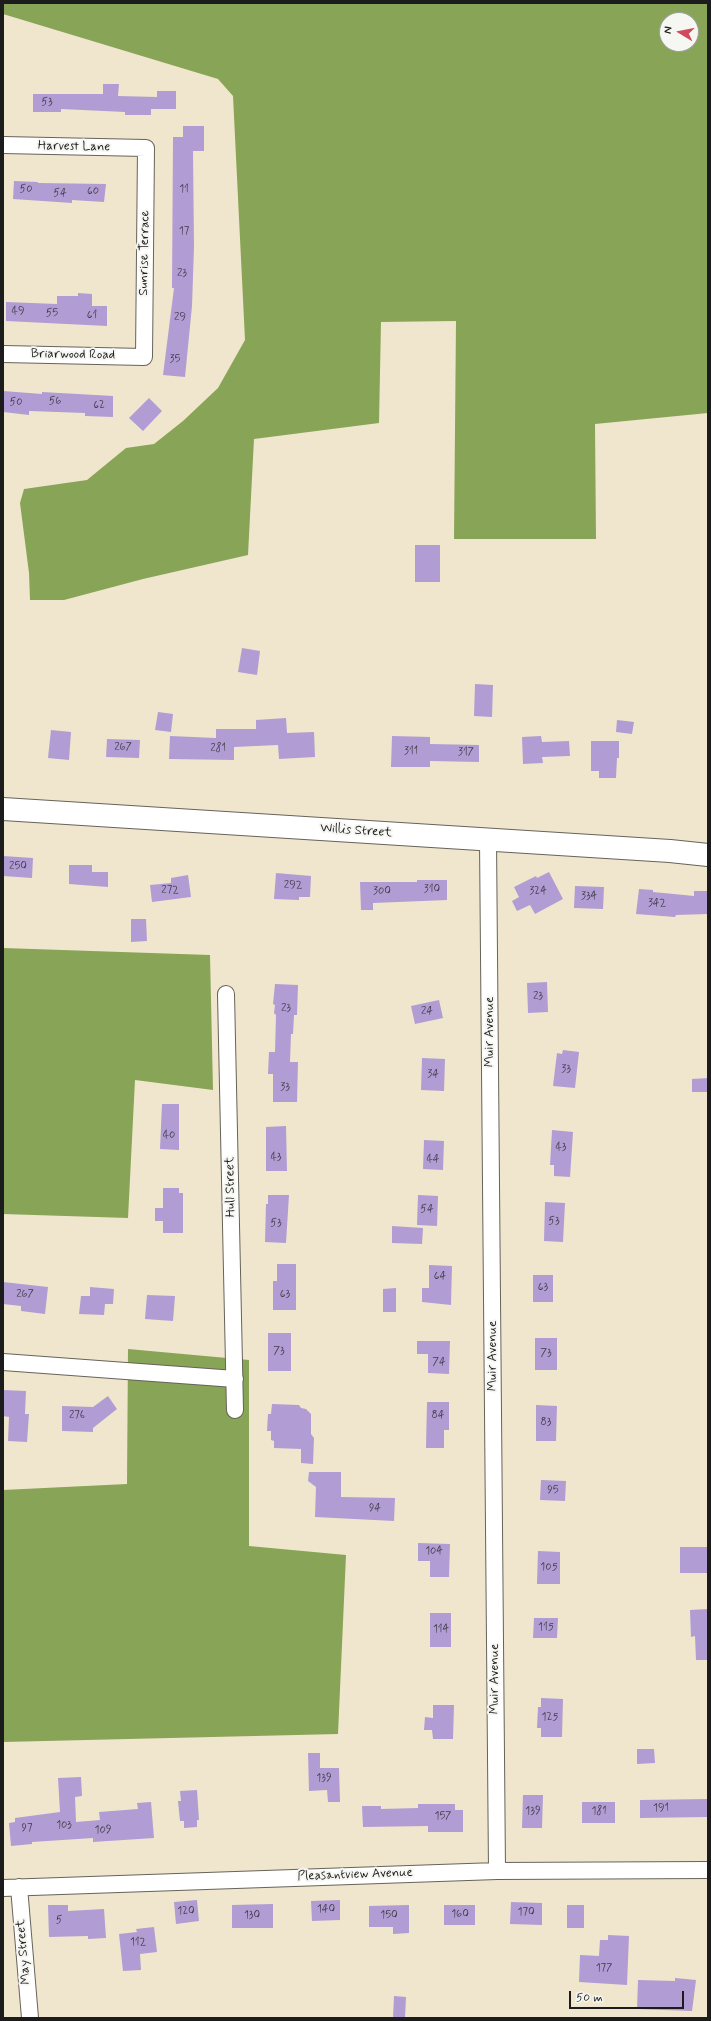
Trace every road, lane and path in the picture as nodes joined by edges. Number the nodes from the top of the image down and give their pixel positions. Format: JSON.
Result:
{"nodes":[{"id":1,"x":3,"y":145,"type":"edge"},
{"id":2,"x":146,"y":148,"type":"joint"},
{"id":3,"x":3,"y":354,"type":"edge"},
{"id":4,"x":144,"y":357,"type":"joint"},
{"id":5,"x":3,"y":809,"type":"edge"},
{"id":6,"x":488,"y":840,"type":"junction"},
{"id":7,"x":708,"y":855,"type":"edge"},
{"id":8,"x":226,"y":994,"type":"dead end"},
{"id":9,"x":3,"y":1362,"type":"edge"},
{"id":10,"x":235,"y":1379,"type":"junction"},
{"id":11,"x":235,"y":1410,"type":"dead end"},
{"id":12,"x":708,"y":1870,"type":"edge"},
{"id":13,"x":497,"y":1871,"type":"junction"},
{"id":14,"x":19,"y":1887,"type":"junction"},
{"id":15,"x":3,"y":1888,"type":"edge"},
{"id":16,"x":30,"y":2018,"type":"edge"}],
"edges":[{"from":1,"to":2,"type":"street","name":"Harvest Lane"},
{"from":2,"to":4,"type":"street","name":"Sunrise Terrace"},
{"from":3,"to":4,"type":"street","name":"Briarwood Road"},
{"from":5,"to":6,"type":"main road","name":"Willis Street"},
{"from":6,"to":7,"type":"main road","name":"Willis Street"},
{"from":6,"to":13,"type":"street","name":"Muir Avenue"},
{"from":8,"to":10,"type":"street","name":"Hull Street"},
{"from":9,"to":10,"type":"street"},
{"from":10,"to":11,"type":"street","name":"Hull Street"},
{"from":12,"to":13,"type":"street","name":"Pleasantview Avenue"},
{"from":13,"to":14,"type":"street","name":"Pleasantview Avenue"},
{"from":14,"to":15,"type":"street","name":"Pleasantview Avenue"},
{"from":14,"to":16,"type":"street","name":"May Street"}]}
